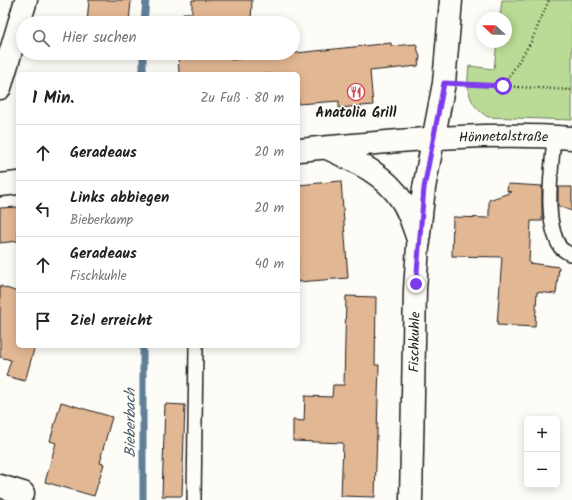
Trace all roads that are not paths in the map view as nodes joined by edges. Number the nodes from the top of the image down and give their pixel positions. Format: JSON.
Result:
{"nodes":[{"id":1,"x":26,"y":0,"type":"edge"},
{"id":2,"x":451,"y":0,"type":"edge"},
{"id":3,"x":21,"y":16,"type":"edge"},
{"id":4,"x":16,"y":34,"type":"edge"},
{"id":5,"x":0,"y":88,"type":"edge"},
{"id":6,"x":434,"y":138,"type":"junction"},
{"id":7,"x":563,"y":138,"type":"edge"},
{"id":8,"x":327,"y":148,"type":"junction"},
{"id":9,"x":300,"y":150,"type":"edge"},
{"id":10,"x":16,"y":183,"type":"edge"},
{"id":11,"x":0,"y":185,"type":"edge"},
{"id":12,"x":419,"y":242,"type":"junction"},
{"id":13,"x":570,"y":254,"type":"dead end"},
{"id":14,"x":196,"y":348,"type":"edge"},
{"id":15,"x":0,"y":486,"type":"edge"},
{"id":16,"x":23,"y":492,"type":"dead end"},
{"id":17,"x":194,"y":500,"type":"edge"},
{"id":18,"x":411,"y":500,"type":"edge"}],
"edges":[{"from":1,"to":3,"type":"street"},
{"from":2,"to":6,"type":"street","name":"Fischkuhle"},
{"from":4,"to":5,"type":"street"},
{"from":6,"to":7,"type":"street","name":"Hönnetalstraße"},
{"from":6,"to":8,"type":"street","name":"Hönnetalstraße"},
{"from":6,"to":12,"type":"street","name":"Fischkuhle"},
{"from":7,"to":13,"type":"lane"},
{"from":8,"to":9,"type":"street","name":"Hönnetalstraße"},
{"from":8,"to":12,"type":"street"},
{"from":10,"to":11,"type":"street"},
{"from":12,"to":18,"type":"street","name":"Fischkuhle"},
{"from":14,"to":17,"type":"lane"},
{"from":15,"to":16,"type":"street"}]}
